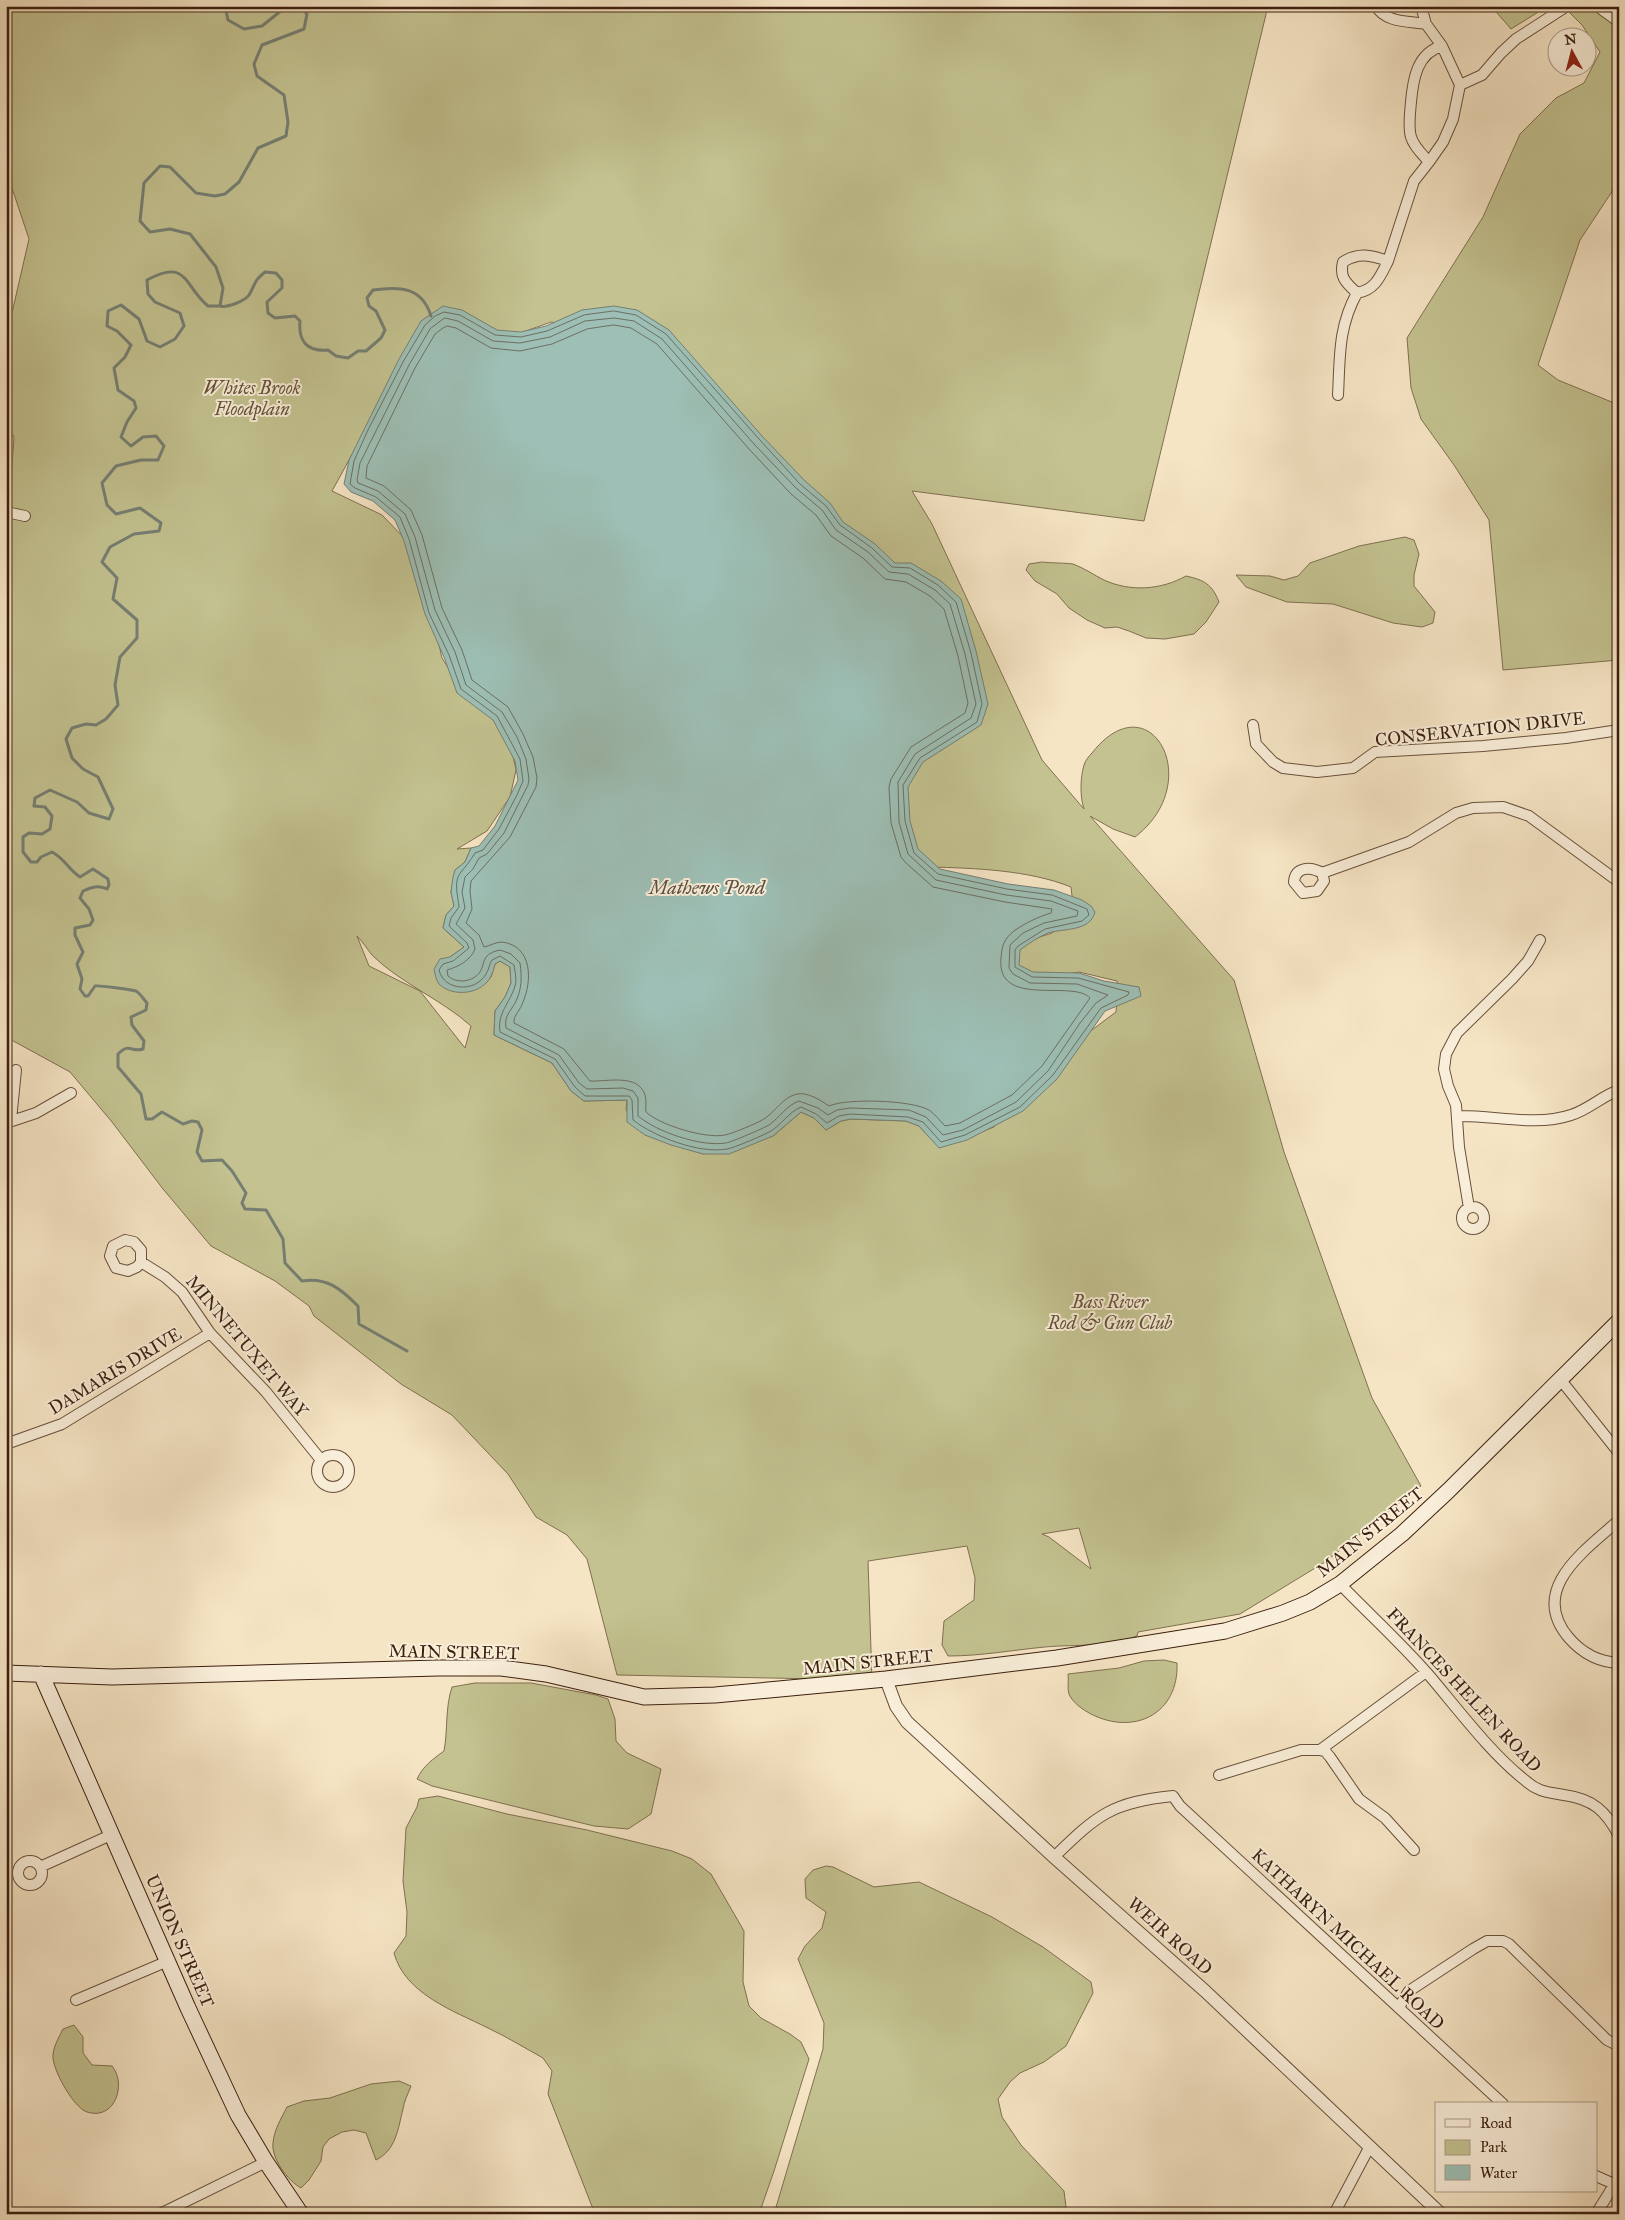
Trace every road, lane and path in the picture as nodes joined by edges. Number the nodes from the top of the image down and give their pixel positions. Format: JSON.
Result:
{"nodes":[{"id":1,"x":1376,"y":6,"type":"edge"},
{"id":2,"x":1420,"y":6,"type":"edge"},
{"id":3,"x":1567,"y":6,"type":"edge"},
{"id":4,"x":1597,"y":6,"type":"edge"},
{"id":5,"x":1619,"y":22,"type":"edge"},
{"id":6,"x":1426,"y":24,"type":"junction"},
{"id":7,"x":1442,"y":46,"type":"junction"},
{"id":8,"x":1460,"y":85,"type":"junction"},
{"id":9,"x":1429,"y":162,"type":"junction"},
{"id":10,"x":1388,"y":261,"type":"junction"},
{"id":11,"x":1357,"y":293,"type":"junction"},
{"id":12,"x":1338,"y":395,"type":"dead end"},
{"id":13,"x":6,"y":512,"type":"edge"},
{"id":14,"x":25,"y":516,"type":"dead end"},
{"id":15,"x":1253,"y":725,"type":"dead end"},
{"id":16,"x":1619,"y":730,"type":"edge"},
{"id":17,"x":1322,"y":873,"type":"dead end"},
{"id":18,"x":1619,"y":882,"type":"edge"},
{"id":19,"x":1540,"y":940,"type":"dead end"},
{"id":20,"x":16,"y":1070,"type":"dead end"},
{"id":21,"x":1619,"y":1090,"type":"edge"},
{"id":22,"x":71,"y":1093,"type":"dead end"},
{"id":23,"x":1458,"y":1116,"type":"junction"},
{"id":24,"x":8,"y":1121,"type":"edge"},
{"id":25,"x":1469,"y":1208,"type":"dead end"},
{"id":26,"x":141,"y":1262,"type":"dead end"},
{"id":27,"x":1619,"y":1321,"type":"edge"},
{"id":28,"x":210,"y":1333,"type":"junction"},
{"id":29,"x":1560,"y":1378,"type":"junction"},
{"id":30,"x":6,"y":1444,"type":"edge"},
{"id":31,"x":1619,"y":1453,"type":"edge"},
{"id":32,"x":321,"y":1460,"type":"dead end"},
{"id":33,"x":1619,"y":1520,"type":"edge"},
{"id":34,"x":1340,"y":1584,"type":"junction"},
{"id":35,"x":1619,"y":1663,"type":"edge"},
{"id":36,"x":1426,"y":1672,"type":"junction"},
{"id":37,"x":6,"y":1673,"type":"edge"},
{"id":38,"x":41,"y":1674,"type":"junction"},
{"id":39,"x":886,"y":1679,"type":"junction"},
{"id":40,"x":1320,"y":1750,"type":"junction"},
{"id":41,"x":1219,"y":1776,"type":"dead end"},
{"id":42,"x":113,"y":1834,"type":"junction"},
{"id":43,"x":1619,"y":1836,"type":"edge"},
{"id":44,"x":1414,"y":1850,"type":"dead end"},
{"id":45,"x":1054,"y":1857,"type":"junction"},
{"id":46,"x":40,"y":1867,"type":"dead end"},
{"id":47,"x":168,"y":1961,"type":"junction"},
{"id":48,"x":76,"y":2000,"type":"dead end"},
{"id":49,"x":1399,"y":2007,"type":"junction"},
{"id":50,"x":1619,"y":2046,"type":"edge"},
{"id":51,"x":1501,"y":2102,"type":"edge"},
{"id":52,"x":1370,"y":2146,"type":"junction"},
{"id":53,"x":266,"y":2162,"type":"junction"},
{"id":54,"x":1598,"y":2176,"type":"edge"},
{"id":55,"x":1616,"y":2181,"type":"edge"},
{"id":56,"x":160,"y":2214,"type":"edge"},
{"id":57,"x":301,"y":2214,"type":"edge"},
{"id":58,"x":1334,"y":2214,"type":"edge"},
{"id":59,"x":1441,"y":2214,"type":"edge"},
{"id":60,"x":1596,"y":2214,"type":"edge"}],
"edges":[{"from":1,"to":6,"type":"street"},
{"from":2,"to":6,"type":"street"},
{"from":3,"to":8,"type":"street"},
{"from":4,"to":5,"type":"street"},
{"from":6,"to":7,"type":"street"},
{"from":7,"to":8,"type":"street"},
{"from":7,"to":9,"type":"street"},
{"from":8,"to":9,"type":"street"},
{"from":9,"to":10,"type":"street"},
{"from":10,"to":11,"type":"street"},
{"from":10,"to":11,"type":"street"},
{"from":11,"to":12,"type":"street"},
{"from":13,"to":14,"type":"street"},
{"from":15,"to":16,"type":"street","name":"CONSERVATION DRIVE"},
{"from":17,"to":18,"type":"street"},
{"from":19,"to":23,"type":"street"},
{"from":20,"to":24,"type":"street"},
{"from":21,"to":23,"type":"street"},
{"from":22,"to":24,"type":"street"},
{"from":23,"to":25,"type":"street"},
{"from":26,"to":28,"type":"street","name":"MINNETUXET WAY"},
{"from":27,"to":29,"type":"main road","name":"MAIN STREET"},
{"from":28,"to":30,"type":"street","name":"DAMARIS DRIVE"},
{"from":28,"to":32,"type":"street","name":"MINNETUXET WAY"},
{"from":29,"to":31,"type":"street"},
{"from":29,"to":34,"type":"main road","name":"MAIN STREET"},
{"from":33,"to":35,"type":"street"},
{"from":34,"to":36,"type":"street","name":"FRANCES HELEN ROAD"},
{"from":34,"to":39,"type":"main road","name":"MAIN STREET"},
{"from":36,"to":40,"type":"street"},
{"from":36,"to":43,"type":"street","name":"FRANCES HELEN ROAD"},
{"from":37,"to":38,"type":"main road","name":"MAIN STREET"},
{"from":38,"to":39,"type":"main road","name":"MAIN STREET"},
{"from":38,"to":42,"type":"main road","name":"UNION STREET"},
{"from":39,"to":45,"type":"street","name":"WEIR ROAD"},
{"from":40,"to":41,"type":"street"},
{"from":40,"to":44,"type":"street"},
{"from":42,"to":46,"type":"street"},
{"from":42,"to":47,"type":"main road","name":"UNION STREET"},
{"from":45,"to":49,"type":"street","name":"KATHARYN MICHAEL ROAD"},
{"from":45,"to":52,"type":"street","name":"WEIR ROAD"},
{"from":47,"to":48,"type":"street"},
{"from":47,"to":53,"type":"main road","name":"UNION STREET"},
{"from":49,"to":50,"type":"street"},
{"from":49,"to":51,"type":"street","name":"KATHARYN MICHAEL ROAD"},
{"from":52,"to":58,"type":"street"},
{"from":52,"to":59,"type":"street","name":"WEIR ROAD"},
{"from":53,"to":56,"type":"street"},
{"from":53,"to":57,"type":"main road","name":"UNION STREET"},
{"from":54,"to":55,"type":"street"},
{"from":55,"to":60,"type":"street"}]}
